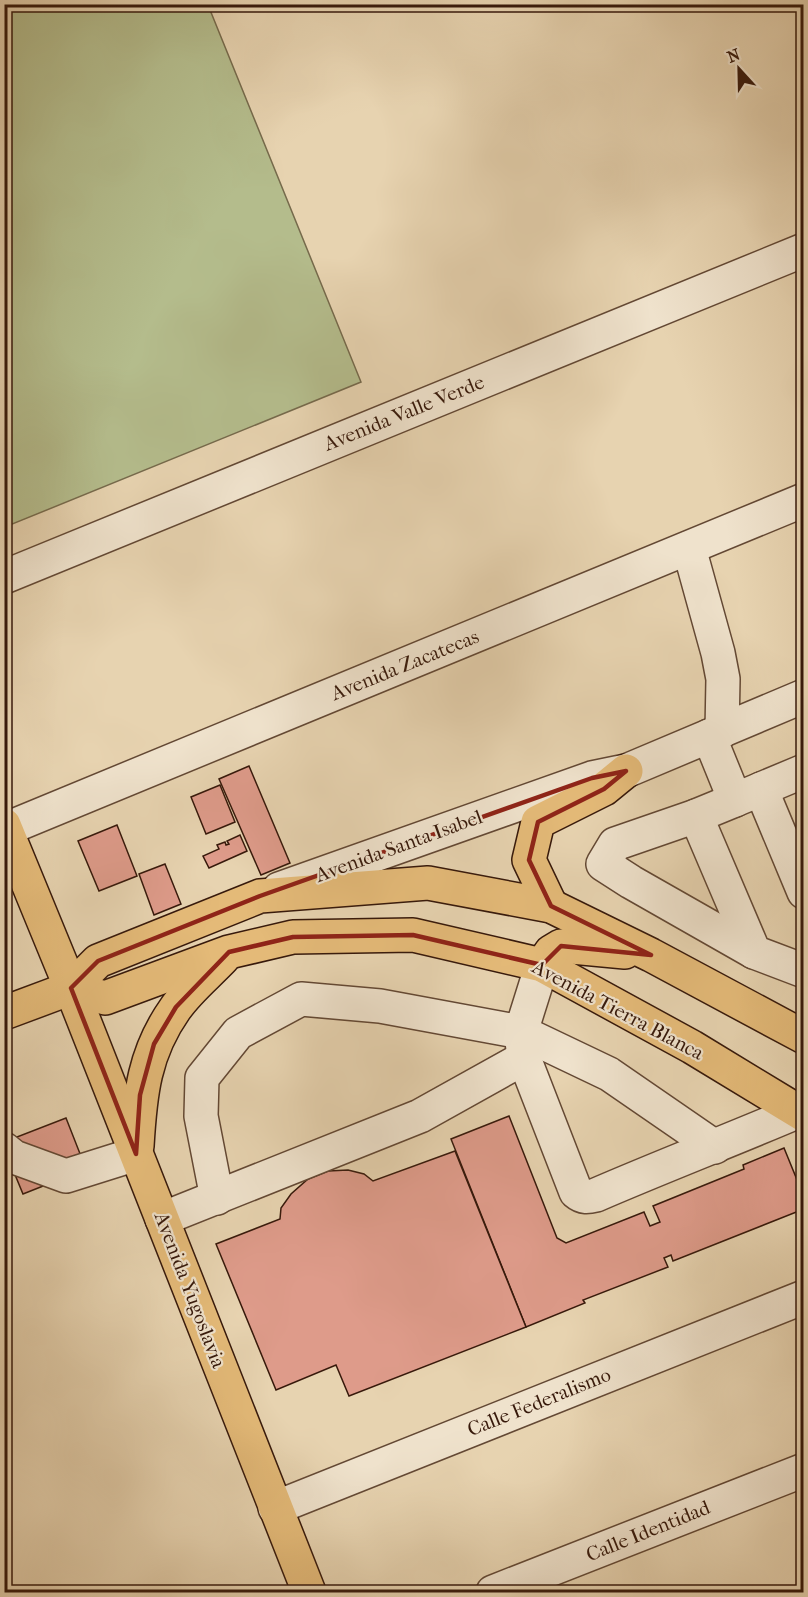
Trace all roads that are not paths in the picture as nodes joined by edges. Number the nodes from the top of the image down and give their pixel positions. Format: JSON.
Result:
{"nodes":[{"id":1,"x":804,"y":250,"type":"edge"},
{"id":2,"x":804,"y":500,"type":"edge"},
{"id":3,"x":689,"y":548,"type":"junction"},
{"id":4,"x":4,"y":577,"type":"edge"},
{"id":5,"x":804,"y":696,"type":"edge"},
{"id":6,"x":715,"y":734,"type":"junction"},
{"id":7,"x":626,"y":771,"type":"junction"},
{"id":8,"x":804,"y":771,"type":"edge"},
{"id":9,"x":748,"y":795,"type":"junction"},
{"id":10,"x":696,"y":816,"type":"junction"},
{"id":11,"x":5,"y":827,"type":"edge"},
{"id":12,"x":804,"y":892,"type":"edge"},
{"id":13,"x":260,"y":896,"type":"junction"},
{"id":14,"x":551,"y":906,"type":"junction"},
{"id":15,"x":228,"y":952,"type":"junction"},
{"id":16,"x":754,"y":952,"type":"junction"},
{"id":17,"x":651,"y":955,"type":"junction"},
{"id":18,"x":542,"y":965,"type":"junction"},
{"id":19,"x":804,"y":972,"type":"edge"},
{"id":20,"x":71,"y":988,"type":"junction"},
{"id":21,"x":4,"y":1013,"type":"edge"},
{"id":22,"x":804,"y":1036,"type":"edge"},
{"id":23,"x":522,"y":1045,"type":"junction"},
{"id":24,"x":801,"y":1113,"type":"edge"},
{"id":25,"x":715,"y":1147,"type":"junction"},
{"id":26,"x":4,"y":1149,"type":"edge"},
{"id":27,"x":136,"y":1154,"type":"junction"},
{"id":28,"x":217,"y":1198,"type":"junction"},
{"id":29,"x":162,"y":1219,"type":"junction"},
{"id":30,"x":804,"y":1297,"type":"edge"},
{"id":31,"x":804,"y":1470,"type":"edge"},
{"id":32,"x":275,"y":1508,"type":"junction"},
{"id":33,"x":309,"y":1593,"type":"edge"},
{"id":34,"x":493,"y":1593,"type":"edge"}],
"edges":[{"from":1,"to":4,"type":"street","name":"Avenida Valle Verde"},
{"from":2,"to":3,"type":"street","name":"Avenida Zacatecas"},
{"from":3,"to":6,"type":"street"},
{"from":3,"to":11,"type":"street","name":"Avenida Zacatecas"},
{"from":5,"to":6,"type":"street","name":"Avenida Santa Isabel"},
{"from":6,"to":7,"type":"street","name":"Avenida Santa Isabel"},
{"from":6,"to":9,"type":"street"},
{"from":7,"to":13,"type":"street","name":"Avenida Santa Isabel"},
{"from":7,"to":14,"type":"main road"},
{"from":8,"to":9,"type":"street"},
{"from":9,"to":10,"type":"street"},
{"from":9,"to":12,"type":"street"},
{"from":10,"to":16,"type":"street"},
{"from":10,"to":16,"type":"street"},
{"from":11,"to":20,"type":"main road","name":"Avenida Yugoslavia"},
{"from":13,"to":14,"type":"main road"},
{"from":13,"to":20,"type":"main road","name":"Avenida Santa Isabel"},
{"from":14,"to":17,"type":"main road"},
{"from":15,"to":18,"type":"main road","name":"Avenida Tierra Blanca"},
{"from":15,"to":20,"type":"main road","name":"Avenida Tierra Blanca"},
{"from":15,"to":27,"type":"main road"},
{"from":16,"to":19,"type":"street"},
{"from":17,"to":18,"type":"main road"},
{"from":17,"to":22,"type":"main road"},
{"from":18,"to":23,"type":"street"},
{"from":18,"to":24,"type":"main road","name":"Avenida Tierra Blanca"},
{"from":20,"to":21,"type":"main road","name":"Avenida Santa Isabel"},
{"from":20,"to":27,"type":"main road","name":"Avenida Yugoslavia"},
{"from":23,"to":25,"type":"street"},
{"from":23,"to":25,"type":"street"},
{"from":23,"to":28,"type":"street"},
{"from":23,"to":28,"type":"street"},
{"from":24,"to":25,"type":"street"},
{"from":26,"to":27,"type":"street"},
{"from":27,"to":29,"type":"main road","name":"Avenida Yugoslavia"},
{"from":28,"to":29,"type":"street"},
{"from":29,"to":32,"type":"main road","name":"Avenida Yugoslavia"},
{"from":30,"to":32,"type":"street","name":"Calle Federalismo"},
{"from":31,"to":34,"type":"street","name":"Calle Identidad"},
{"from":32,"to":33,"type":"main road","name":"Avenida Yugoslavia"}]}
